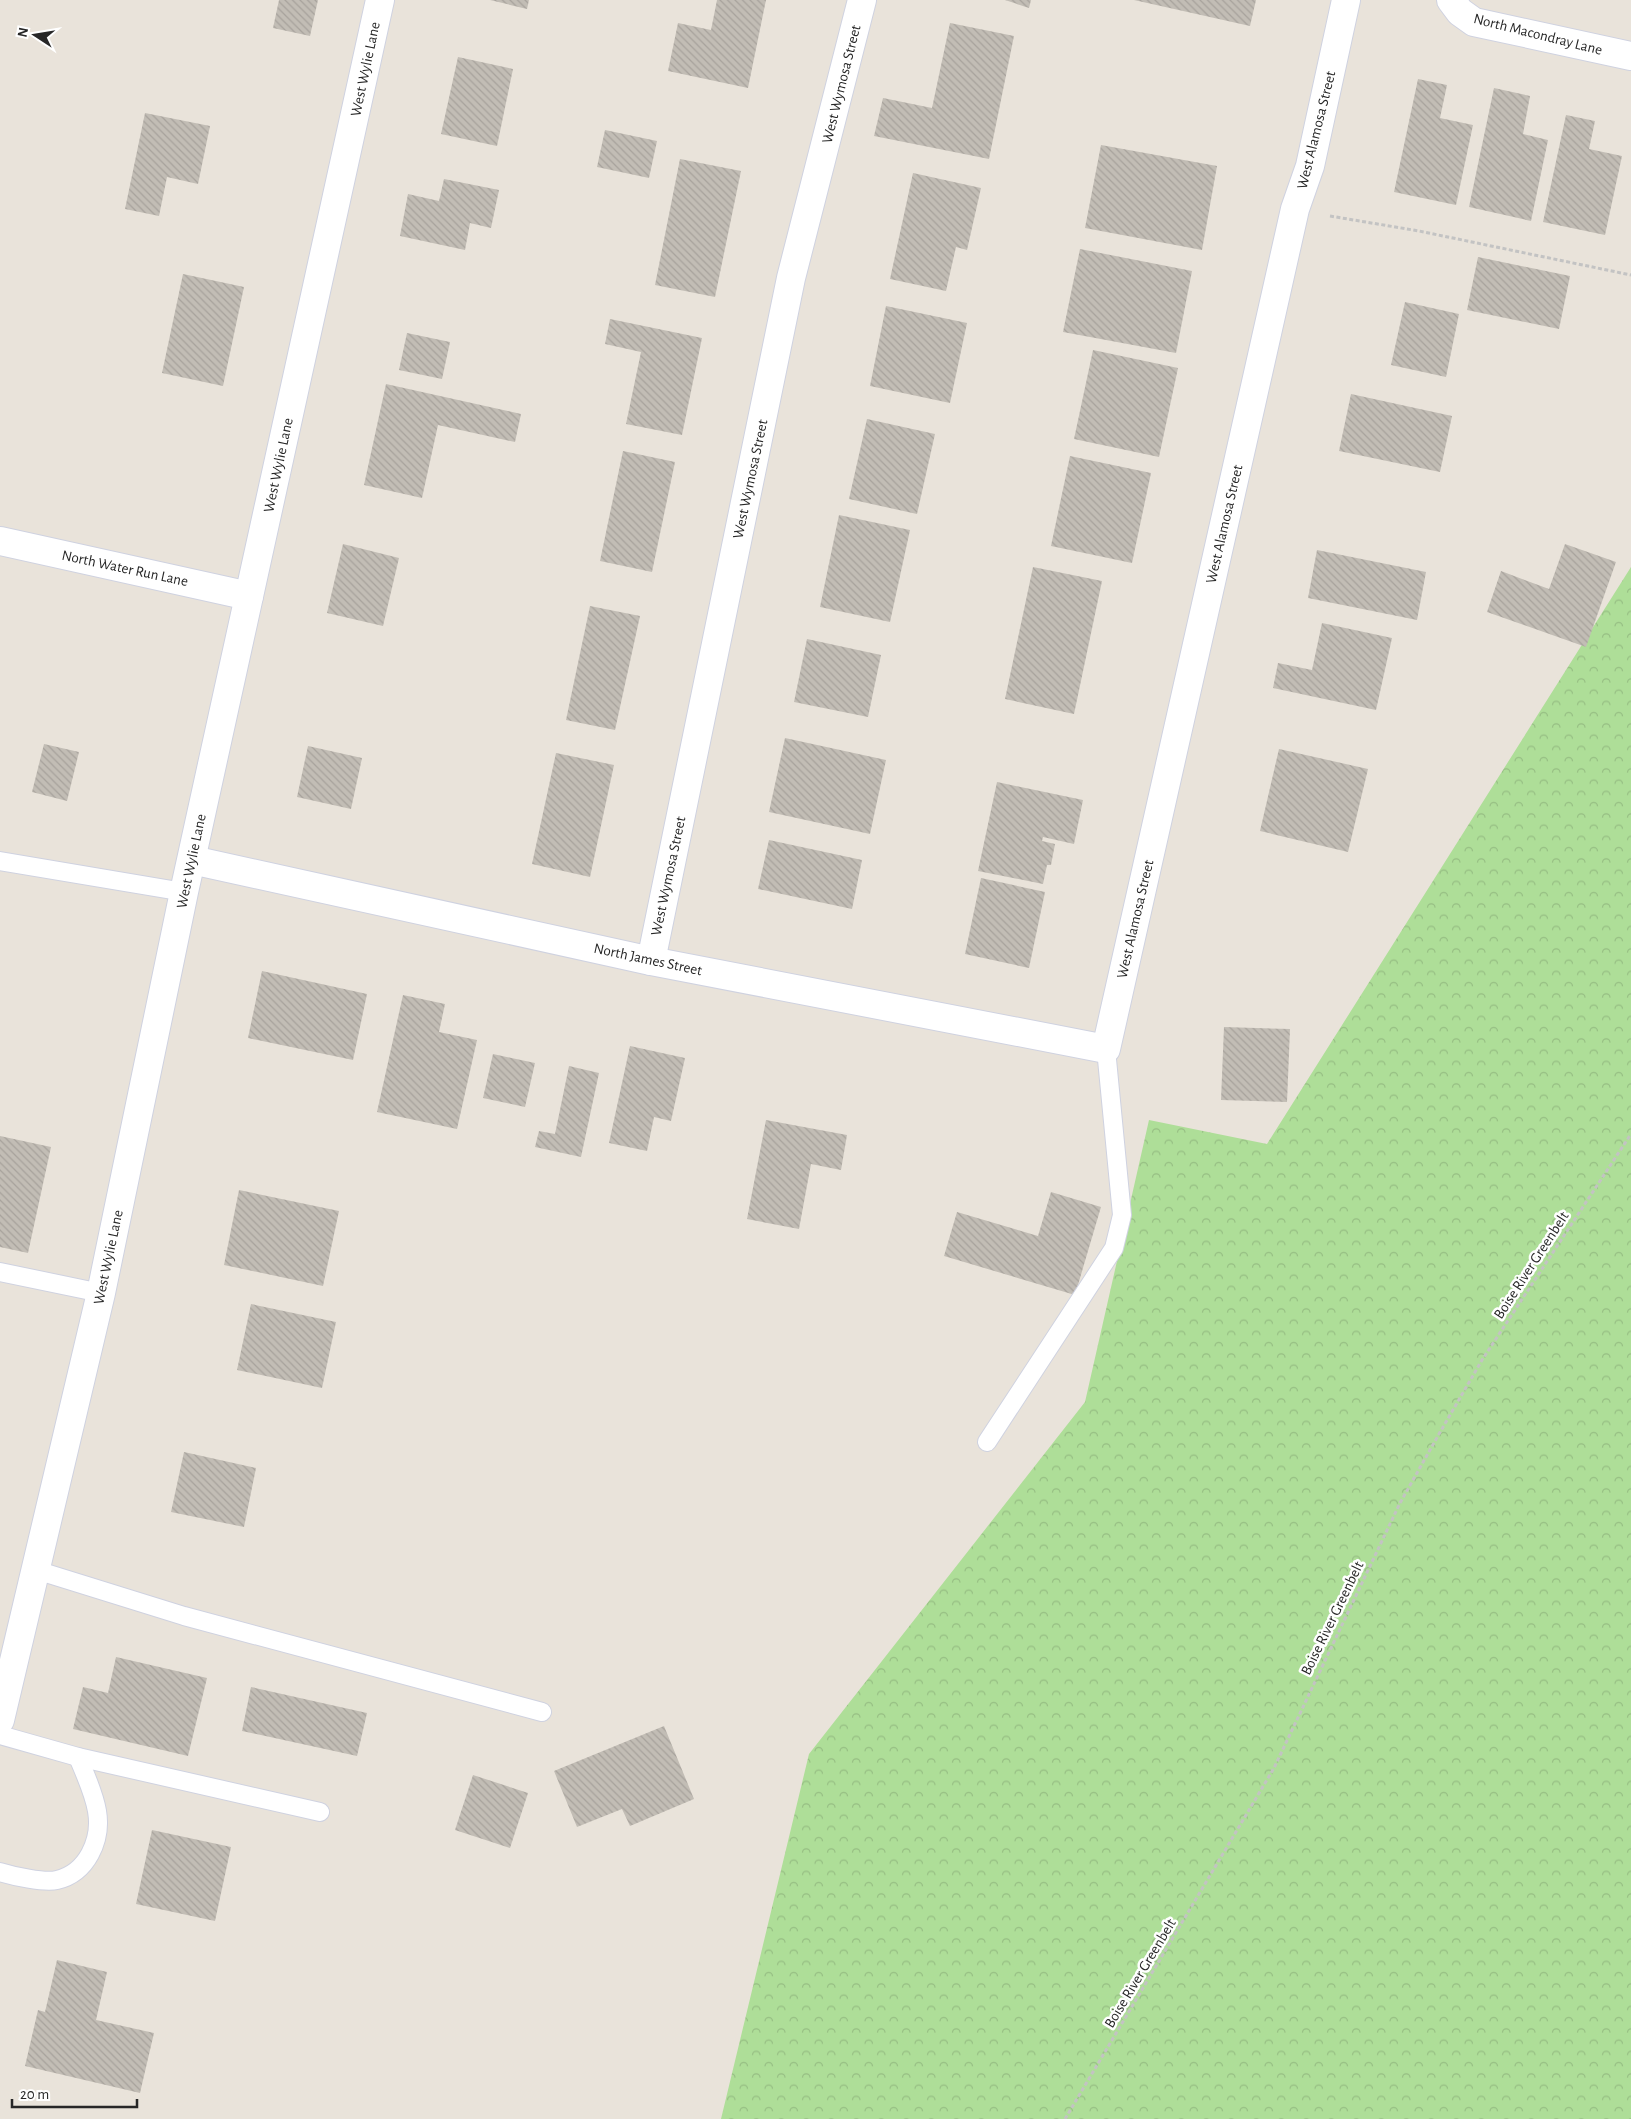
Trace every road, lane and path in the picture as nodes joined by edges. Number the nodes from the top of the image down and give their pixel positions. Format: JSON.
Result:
{"nodes":[{"id":1,"x":380,"y":0,"type":"edge"},
{"id":2,"x":862,"y":0,"type":"edge"},
{"id":3,"x":1346,"y":0,"type":"edge"},
{"id":4,"x":1451,"y":0,"type":"edge"},
{"id":5,"x":1631,"y":56,"type":"edge"},
{"id":6,"x":1295,"y":209,"type":"junction"},
{"id":7,"x":1631,"y":275,"type":"edge"},
{"id":8,"x":0,"y":541,"type":"edge"},
{"id":9,"x":249,"y":596,"type":"junction"},
{"id":10,"x":192,"y":860,"type":"junction"},
{"id":11,"x":0,"y":861,"type":"edge"},
{"id":12,"x":184,"y":892,"type":"junction"},
{"id":13,"x":651,"y":961,"type":"junction"},
{"id":14,"x":1106,"y":1049,"type":"junction"},
{"id":15,"x":1631,"y":1134,"type":"edge"},
{"id":16,"x":0,"y":1272,"type":"edge"},
{"id":17,"x":101,"y":1293,"type":"junction"},
{"id":18,"x":987,"y":1442,"type":"dead end"},
{"id":19,"x":36,"y":1570,"type":"junction"},
{"id":20,"x":542,"y":1712,"type":"dead end"},
{"id":21,"x":0,"y":1720,"type":"edge"},
{"id":22,"x":0,"y":1735,"type":"edge"},
{"id":23,"x":78,"y":1757,"type":"junction"},
{"id":24,"x":320,"y":1812,"type":"dead end"},
{"id":25,"x":0,"y":1872,"type":"edge"},
{"id":26,"x":1065,"y":2119,"type":"edge"}],
"edges":[{"from":1,"to":9,"type":"street","name":"West Wylie Lane"},
{"from":2,"to":13,"type":"street","name":"West Wymosa Street"},
{"from":3,"to":6,"type":"street","name":"West Alamosa Street"},
{"from":4,"to":5,"type":"street","name":"North Macondray Lane"},
{"from":6,"to":7,"type":"path"},
{"from":6,"to":14,"type":"street","name":"West Alamosa Street"},
{"from":8,"to":9,"type":"street","name":"North Water Run Lane"},
{"from":9,"to":10,"type":"street","name":"West Wylie Lane"},
{"from":10,"to":12,"type":"street","name":"West Wylie Lane"},
{"from":10,"to":13,"type":"street","name":"North James Street"},
{"from":11,"to":12,"type":"lane"},
{"from":12,"to":17,"type":"street","name":"West Wylie Lane"},
{"from":13,"to":14,"type":"street","name":"North James Street"},
{"from":14,"to":18,"type":"lane"},
{"from":15,"to":26,"type":"path","name":"Boise River Greenbelt"},
{"from":16,"to":17,"type":"lane"},
{"from":17,"to":19,"type":"street","name":"West Wylie Lane"},
{"from":19,"to":20,"type":"lane"},
{"from":19,"to":21,"type":"street","name":"West Wylie Lane"},
{"from":22,"to":23,"type":"lane"},
{"from":23,"to":24,"type":"lane"},
{"from":23,"to":25,"type":"lane"}]}
